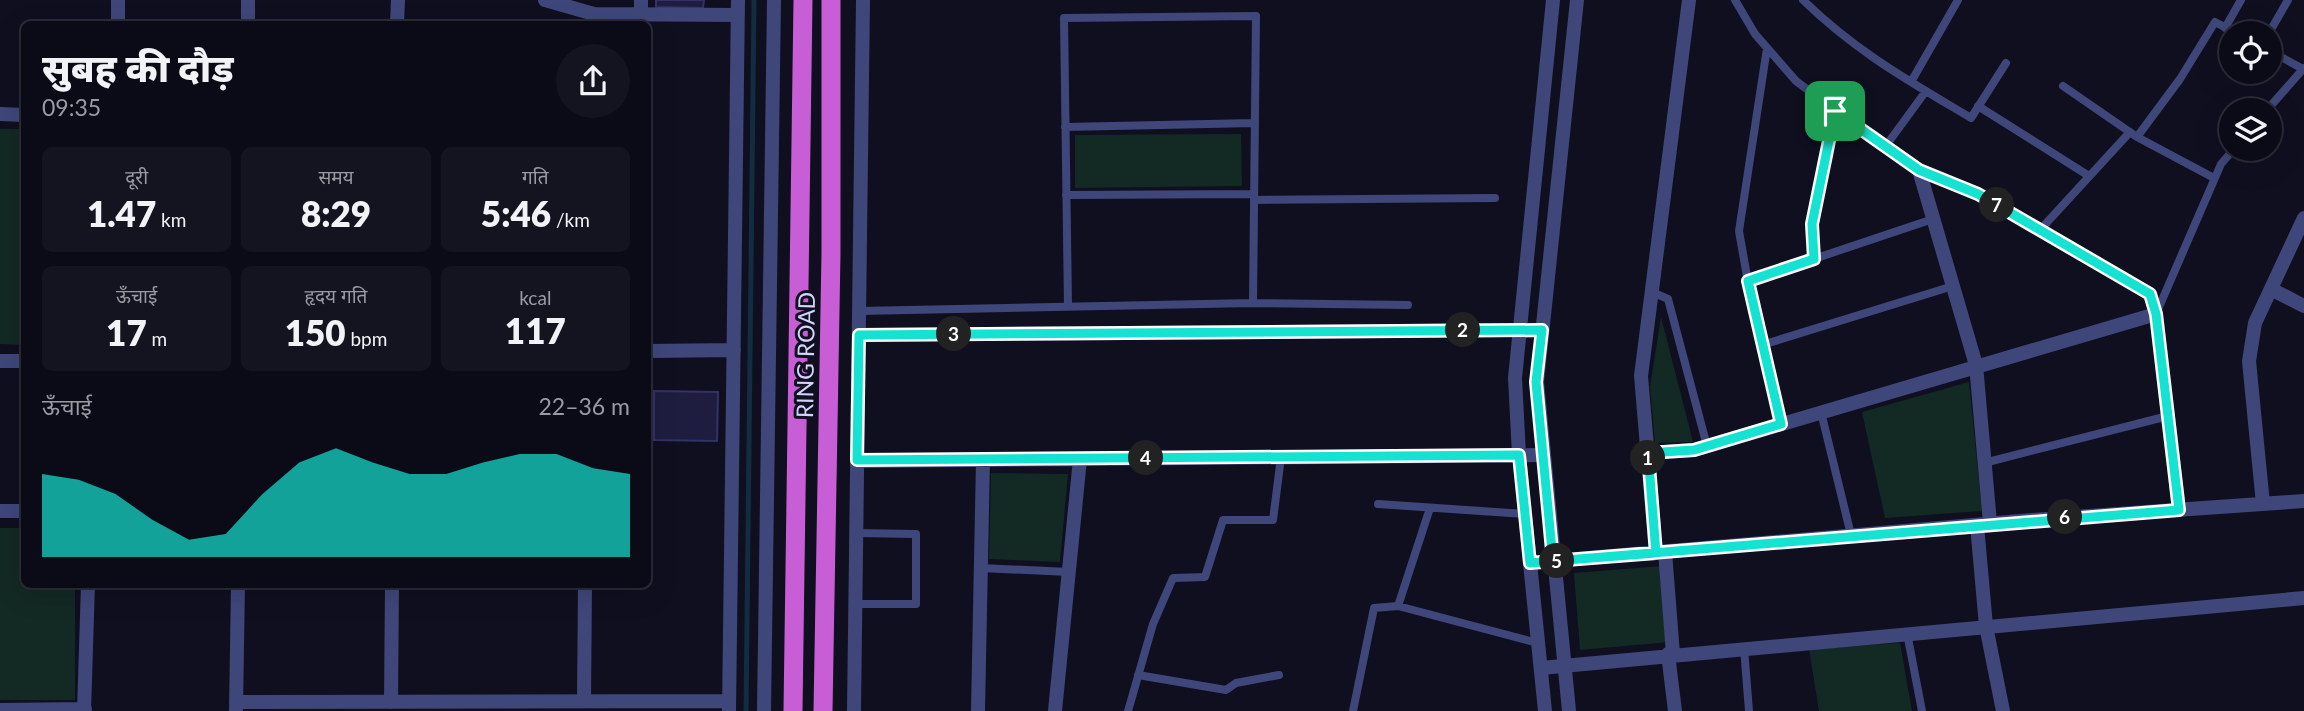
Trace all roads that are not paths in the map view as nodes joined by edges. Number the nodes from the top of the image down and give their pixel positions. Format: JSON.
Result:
{"nodes":[{"id":1,"x":118,"y":0,"type":"edge"},
{"id":2,"x":248,"y":0,"type":"edge"},
{"id":3,"x":398,"y":0,"type":"edge"},
{"id":4,"x":545,"y":0,"type":"edge"},
{"id":5,"x":774,"y":0,"type":"edge"},
{"id":6,"x":803,"y":0,"type":"edge"},
{"id":7,"x":831,"y":0,"type":"edge"},
{"id":8,"x":863,"y":0,"type":"edge"},
{"id":9,"x":1553,"y":0,"type":"edge"},
{"id":10,"x":1577,"y":0,"type":"edge"},
{"id":11,"x":1689,"y":0,"type":"edge"},
{"id":12,"x":1735,"y":0,"type":"edge"},
{"id":13,"x":1803,"y":0,"type":"edge"},
{"id":14,"x":1958,"y":0,"type":"edge"},
{"id":15,"x":2241,"y":0,"type":"edge"},
{"id":16,"x":2288,"y":0,"type":"edge"},
{"id":17,"x":641,"y":7,"type":"edge"},
{"id":18,"x":738,"y":7,"type":"edge"},
{"id":19,"x":594,"y":20,"type":"edge"},
{"id":20,"x":118,"y":21,"type":"edge"},
{"id":21,"x":248,"y":21,"type":"edge"},
{"id":22,"x":397,"y":21,"type":"edge"},
{"id":23,"x":2229,"y":21,"type":"edge"},
{"id":24,"x":2276,"y":21,"type":"edge"},
{"id":25,"x":2219,"y":24,"type":"edge"},
{"id":26,"x":1767,"y":48,"type":"junction"},
{"id":27,"x":2282,"y":57,"type":"edge"},
{"id":28,"x":2006,"y":63,"type":"dead end"},
{"id":29,"x":2303,"y":68,"type":"edge"},
{"id":30,"x":1911,"y":82,"type":"junction"},
{"id":31,"x":2063,"y":86,"type":"dead end"},
{"id":32,"x":1926,"y":91,"type":"junction"},
{"id":33,"x":2277,"y":98,"type":"edge"},
{"id":34,"x":1978,"y":106,"type":"junction"},
{"id":35,"x":1835,"y":111,"type":"junction"},
{"id":36,"x":0,"y":114,"type":"edge"},
{"id":37,"x":21,"y":115,"type":"edge"},
{"id":38,"x":1255,"y":123,"type":"junction"},
{"id":39,"x":1065,"y":127,"type":"junction"},
{"id":40,"x":2134,"y":135,"type":"junction"},
{"id":41,"x":1885,"y":147,"type":"junction"},
{"id":42,"x":2226,"y":161,"type":"edge"},
{"id":43,"x":1919,"y":170,"type":"junction"},
{"id":44,"x":2089,"y":176,"type":"junction"},
{"id":45,"x":2214,"y":178,"type":"junction"},
{"id":46,"x":1066,"y":195,"type":"junction"},
{"id":47,"x":1254,"y":197,"type":"junction"},
{"id":48,"x":1496,"y":198,"type":"dead end"},
{"id":49,"x":2304,"y":218,"type":"edge"},
{"id":50,"x":1933,"y":219,"type":"junction"},
{"id":51,"x":2040,"y":230,"type":"junction"},
{"id":52,"x":1814,"y":259,"type":"junction"},
{"id":53,"x":1748,"y":281,"type":"junction"},
{"id":54,"x":1952,"y":286,"type":"junction"},
{"id":55,"x":2271,"y":289,"type":"junction"},
{"id":56,"x":1652,"y":292,"type":"junction"},
{"id":57,"x":1253,"y":303,"type":"junction"},
{"id":58,"x":1408,"y":305,"type":"dead end"},
{"id":59,"x":1068,"y":306,"type":"junction"},
{"id":60,"x":2304,"y":306,"type":"edge"},
{"id":61,"x":859,"y":311,"type":"junction"},
{"id":62,"x":2156,"y":314,"type":"junction"},
{"id":63,"x":1520,"y":330,"type":"junction"},
{"id":64,"x":1542,"y":330,"type":"junction"},
{"id":65,"x":859,"y":335,"type":"junction"},
{"id":66,"x":1762,"y":345,"type":"junction"},
{"id":67,"x":734,"y":350,"type":"junction"},
{"id":68,"x":651,"y":351,"type":"edge"},
{"id":69,"x":0,"y":361,"type":"edge"},
{"id":70,"x":21,"y":361,"type":"edge"},
{"id":71,"x":1976,"y":365,"type":"junction"},
{"id":72,"x":1821,"y":412,"type":"junction"},
{"id":73,"x":2168,"y":416,"type":"junction"},
{"id":74,"x":1781,"y":424,"type":"junction"},
{"id":75,"x":1707,"y":446,"type":"junction"},
{"id":76,"x":1648,"y":453,"type":"junction"},
{"id":77,"x":1519,"y":455,"type":"junction"},
{"id":78,"x":1542,"y":455,"type":"junction"},
{"id":79,"x":1281,"y":457,"type":"junction"},
{"id":80,"x":1080,"y":459,"type":"junction"},
{"id":81,"x":857,"y":460,"type":"junction"},
{"id":82,"x":984,"y":460,"type":"junction"},
{"id":83,"x":1984,"y":463,"type":"junction"},
{"id":84,"x":2304,"y":501,"type":"edge"},
{"id":85,"x":2263,"y":504,"type":"junction"},
{"id":86,"x":1378,"y":505,"type":"dead end"},
{"id":87,"x":1430,"y":508,"type":"junction"},
{"id":88,"x":2179,"y":510,"type":"junction"},
{"id":89,"x":0,"y":511,"type":"edge"},
{"id":90,"x":21,"y":511,"type":"edge"},
{"id":91,"x":1525,"y":514,"type":"junction"},
{"id":92,"x":1983,"y":524,"type":"junction"},
{"id":93,"x":856,"y":533,"type":"junction"},
{"id":94,"x":1851,"y":536,"type":"junction"},
{"id":95,"x":1660,"y":552,"type":"junction"},
{"id":96,"x":1553,"y":561,"type":"junction"},
{"id":97,"x":1530,"y":563,"type":"junction"},
{"id":98,"x":981,"y":568,"type":"junction"},
{"id":99,"x":1069,"y":572,"type":"junction"},
{"id":100,"x":88,"y":588,"type":"edge"},
{"id":101,"x":238,"y":588,"type":"edge"},
{"id":102,"x":392,"y":588,"type":"edge"},
{"id":103,"x":586,"y":588,"type":"edge"},
{"id":104,"x":2304,"y":598,"type":"edge"},
{"id":105,"x":855,"y":604,"type":"junction"},
{"id":106,"x":1398,"y":606,"type":"junction"},
{"id":107,"x":1986,"y":626,"type":"junction"},
{"id":108,"x":1907,"y":633,"type":"junction"},
{"id":109,"x":1538,"y":643,"type":"junction"},
{"id":110,"x":1744,"y":648,"type":"junction"},
{"id":111,"x":1671,"y":654,"type":"junction"},
{"id":112,"x":1564,"y":665,"type":"junction"},
{"id":113,"x":1541,"y":668,"type":"junction"},
{"id":114,"x":1138,"y":675,"type":"junction"},
{"id":115,"x":1279,"y":676,"type":"dead end"},
{"id":116,"x":584,"y":701,"type":"junction"},
{"id":117,"x":391,"y":702,"type":"junction"},
{"id":118,"x":729,"y":706,"type":"edge"},
{"id":119,"x":236,"y":707,"type":"edge"},
{"id":120,"x":0,"y":709,"type":"edge"},
{"id":121,"x":85,"y":710,"type":"edge"},
{"id":122,"x":764,"y":711,"type":"edge"},
{"id":123,"x":793,"y":711,"type":"edge"},
{"id":124,"x":823,"y":711,"type":"edge"},
{"id":125,"x":854,"y":711,"type":"edge"},
{"id":126,"x":978,"y":711,"type":"edge"},
{"id":127,"x":1055,"y":711,"type":"edge"},
{"id":128,"x":1128,"y":711,"type":"edge"},
{"id":129,"x":1353,"y":711,"type":"edge"},
{"id":130,"x":1545,"y":711,"type":"edge"},
{"id":131,"x":1569,"y":711,"type":"edge"},
{"id":132,"x":1675,"y":711,"type":"edge"},
{"id":133,"x":1749,"y":711,"type":"edge"},
{"id":134,"x":1922,"y":711,"type":"edge"},
{"id":135,"x":2003,"y":711,"type":"edge"}],
"edges":[{"from":1,"to":20,"type":"street"},
{"from":2,"to":21,"type":"street"},
{"from":3,"to":22,"type":"street"},
{"from":4,"to":19,"type":"street"},
{"from":5,"to":122,"type":"street"},
{"from":6,"to":123,"type":"highway","name":"RING ROAD"},
{"from":7,"to":124,"type":"highway","name":"RING ROAD"},
{"from":8,"to":61,"type":"street"},
{"from":9,"to":63,"type":"street"},
{"from":10,"to":64,"type":"street"},
{"from":11,"to":56,"type":"street"},
{"from":12,"to":26,"type":"lane"},
{"from":13,"to":30,"type":"lane"},
{"from":14,"to":30,"type":"lane"},
{"from":15,"to":23,"type":"lane"},
{"from":16,"to":24,"type":"lane"},
{"from":17,"to":18,"type":"street"},
{"from":17,"to":19,"type":"street"},
{"from":18,"to":67,"type":"street"},
{"from":25,"to":40,"type":"lane"},
{"from":26,"to":35,"type":"lane"},
{"from":26,"to":53,"type":"lane"},
{"from":27,"to":29,"type":"lane"},
{"from":28,"to":34,"type":"lane"},
{"from":29,"to":33,"type":"lane"},
{"from":30,"to":32,"type":"lane"},
{"from":31,"to":40,"type":"lane"},
{"from":32,"to":34,"type":"lane"},
{"from":32,"to":41,"type":"lane"},
{"from":34,"to":44,"type":"lane"},
{"from":35,"to":41,"type":"lane"},
{"from":35,"to":52,"type":"lane"},
{"from":36,"to":37,"type":"street"},
{"from":38,"to":39,"type":"lane"},
{"from":38,"to":39,"type":"lane"},
{"from":38,"to":47,"type":"lane"},
{"from":39,"to":46,"type":"lane"},
{"from":40,"to":44,"type":"lane"},
{"from":40,"to":45,"type":"lane"},
{"from":41,"to":43,"type":"lane"},
{"from":42,"to":45,"type":"lane"},
{"from":43,"to":50,"type":"street"},
{"from":43,"to":51,"type":"lane"},
{"from":44,"to":51,"type":"lane"},
{"from":45,"to":62,"type":"lane"},
{"from":46,"to":47,"type":"lane"},
{"from":46,"to":59,"type":"lane"},
{"from":47,"to":48,"type":"lane"},
{"from":47,"to":57,"type":"lane"},
{"from":49,"to":55,"type":"street"},
{"from":50,"to":52,"type":"lane"},
{"from":50,"to":54,"type":"street"},
{"from":51,"to":62,"type":"lane"},
{"from":52,"to":53,"type":"lane"},
{"from":53,"to":66,"type":"lane"},
{"from":54,"to":66,"type":"lane"},
{"from":54,"to":71,"type":"street"},
{"from":55,"to":60,"type":"street"},
{"from":55,"to":85,"type":"street"},
{"from":56,"to":75,"type":"lane"},
{"from":56,"to":76,"type":"street"},
{"from":57,"to":58,"type":"lane"},
{"from":57,"to":59,"type":"lane"},
{"from":59,"to":61,"type":"lane"},
{"from":61,"to":65,"type":"street"},
{"from":62,"to":71,"type":"street"},
{"from":62,"to":73,"type":"street"},
{"from":63,"to":64,"type":"street"},
{"from":63,"to":65,"type":"street"},
{"from":63,"to":77,"type":"street"},
{"from":64,"to":78,"type":"street"},
{"from":65,"to":81,"type":"street"},
{"from":66,"to":74,"type":"lane"},
{"from":67,"to":68,"type":"street"},
{"from":67,"to":118,"type":"street"},
{"from":69,"to":70,"type":"street"},
{"from":71,"to":72,"type":"street"},
{"from":71,"to":83,"type":"street"},
{"from":72,"to":74,"type":"street"},
{"from":72,"to":94,"type":"lane"},
{"from":73,"to":83,"type":"lane"},
{"from":73,"to":88,"type":"street"},
{"from":74,"to":75,"type":"street"},
{"from":75,"to":76,"type":"street"},
{"from":76,"to":95,"type":"street"},
{"from":77,"to":78,"type":"street"},
{"from":77,"to":79,"type":"street"},
{"from":77,"to":91,"type":"street"},
{"from":78,"to":96,"type":"street"},
{"from":79,"to":80,"type":"street"},
{"from":79,"to":114,"type":"lane"},
{"from":80,"to":82,"type":"street"},
{"from":80,"to":99,"type":"street"},
{"from":81,"to":82,"type":"street"},
{"from":81,"to":93,"type":"street"},
{"from":82,"to":98,"type":"street"},
{"from":83,"to":92,"type":"street"},
{"from":84,"to":85,"type":"street"},
{"from":85,"to":88,"type":"street"},
{"from":86,"to":87,"type":"lane"},
{"from":87,"to":91,"type":"lane"},
{"from":87,"to":106,"type":"lane"},
{"from":88,"to":92,"type":"street"},
{"from":89,"to":90,"type":"street"},
{"from":91,"to":97,"type":"street"},
{"from":92,"to":94,"type":"street"},
{"from":92,"to":107,"type":"street"},
{"from":93,"to":105,"type":"street"},
{"from":93,"to":105,"type":"lane"},
{"from":94,"to":95,"type":"street"},
{"from":95,"to":96,"type":"street"},
{"from":95,"to":111,"type":"street"},
{"from":96,"to":97,"type":"street"},
{"from":96,"to":112,"type":"street"},
{"from":97,"to":109,"type":"street"},
{"from":98,"to":99,"type":"lane"},
{"from":98,"to":126,"type":"street"},
{"from":99,"to":127,"type":"street"},
{"from":100,"to":121,"type":"street"},
{"from":101,"to":119,"type":"street"},
{"from":102,"to":117,"type":"street"},
{"from":103,"to":116,"type":"street"},
{"from":104,"to":107,"type":"street"},
{"from":105,"to":125,"type":"street"},
{"from":106,"to":109,"type":"lane"},
{"from":106,"to":129,"type":"lane"},
{"from":107,"to":108,"type":"street"},
{"from":107,"to":135,"type":"street"},
{"from":108,"to":110,"type":"street"},
{"from":108,"to":134,"type":"lane"},
{"from":109,"to":113,"type":"street"},
{"from":110,"to":111,"type":"street"},
{"from":110,"to":133,"type":"lane"},
{"from":111,"to":112,"type":"street"},
{"from":111,"to":132,"type":"street"},
{"from":112,"to":113,"type":"street"},
{"from":112,"to":131,"type":"street"},
{"from":113,"to":130,"type":"street"},
{"from":114,"to":115,"type":"lane"},
{"from":114,"to":128,"type":"lane"},
{"from":116,"to":117,"type":"street"},
{"from":116,"to":118,"type":"street"},
{"from":117,"to":119,"type":"street"},
{"from":120,"to":121,"type":"street"}]}
